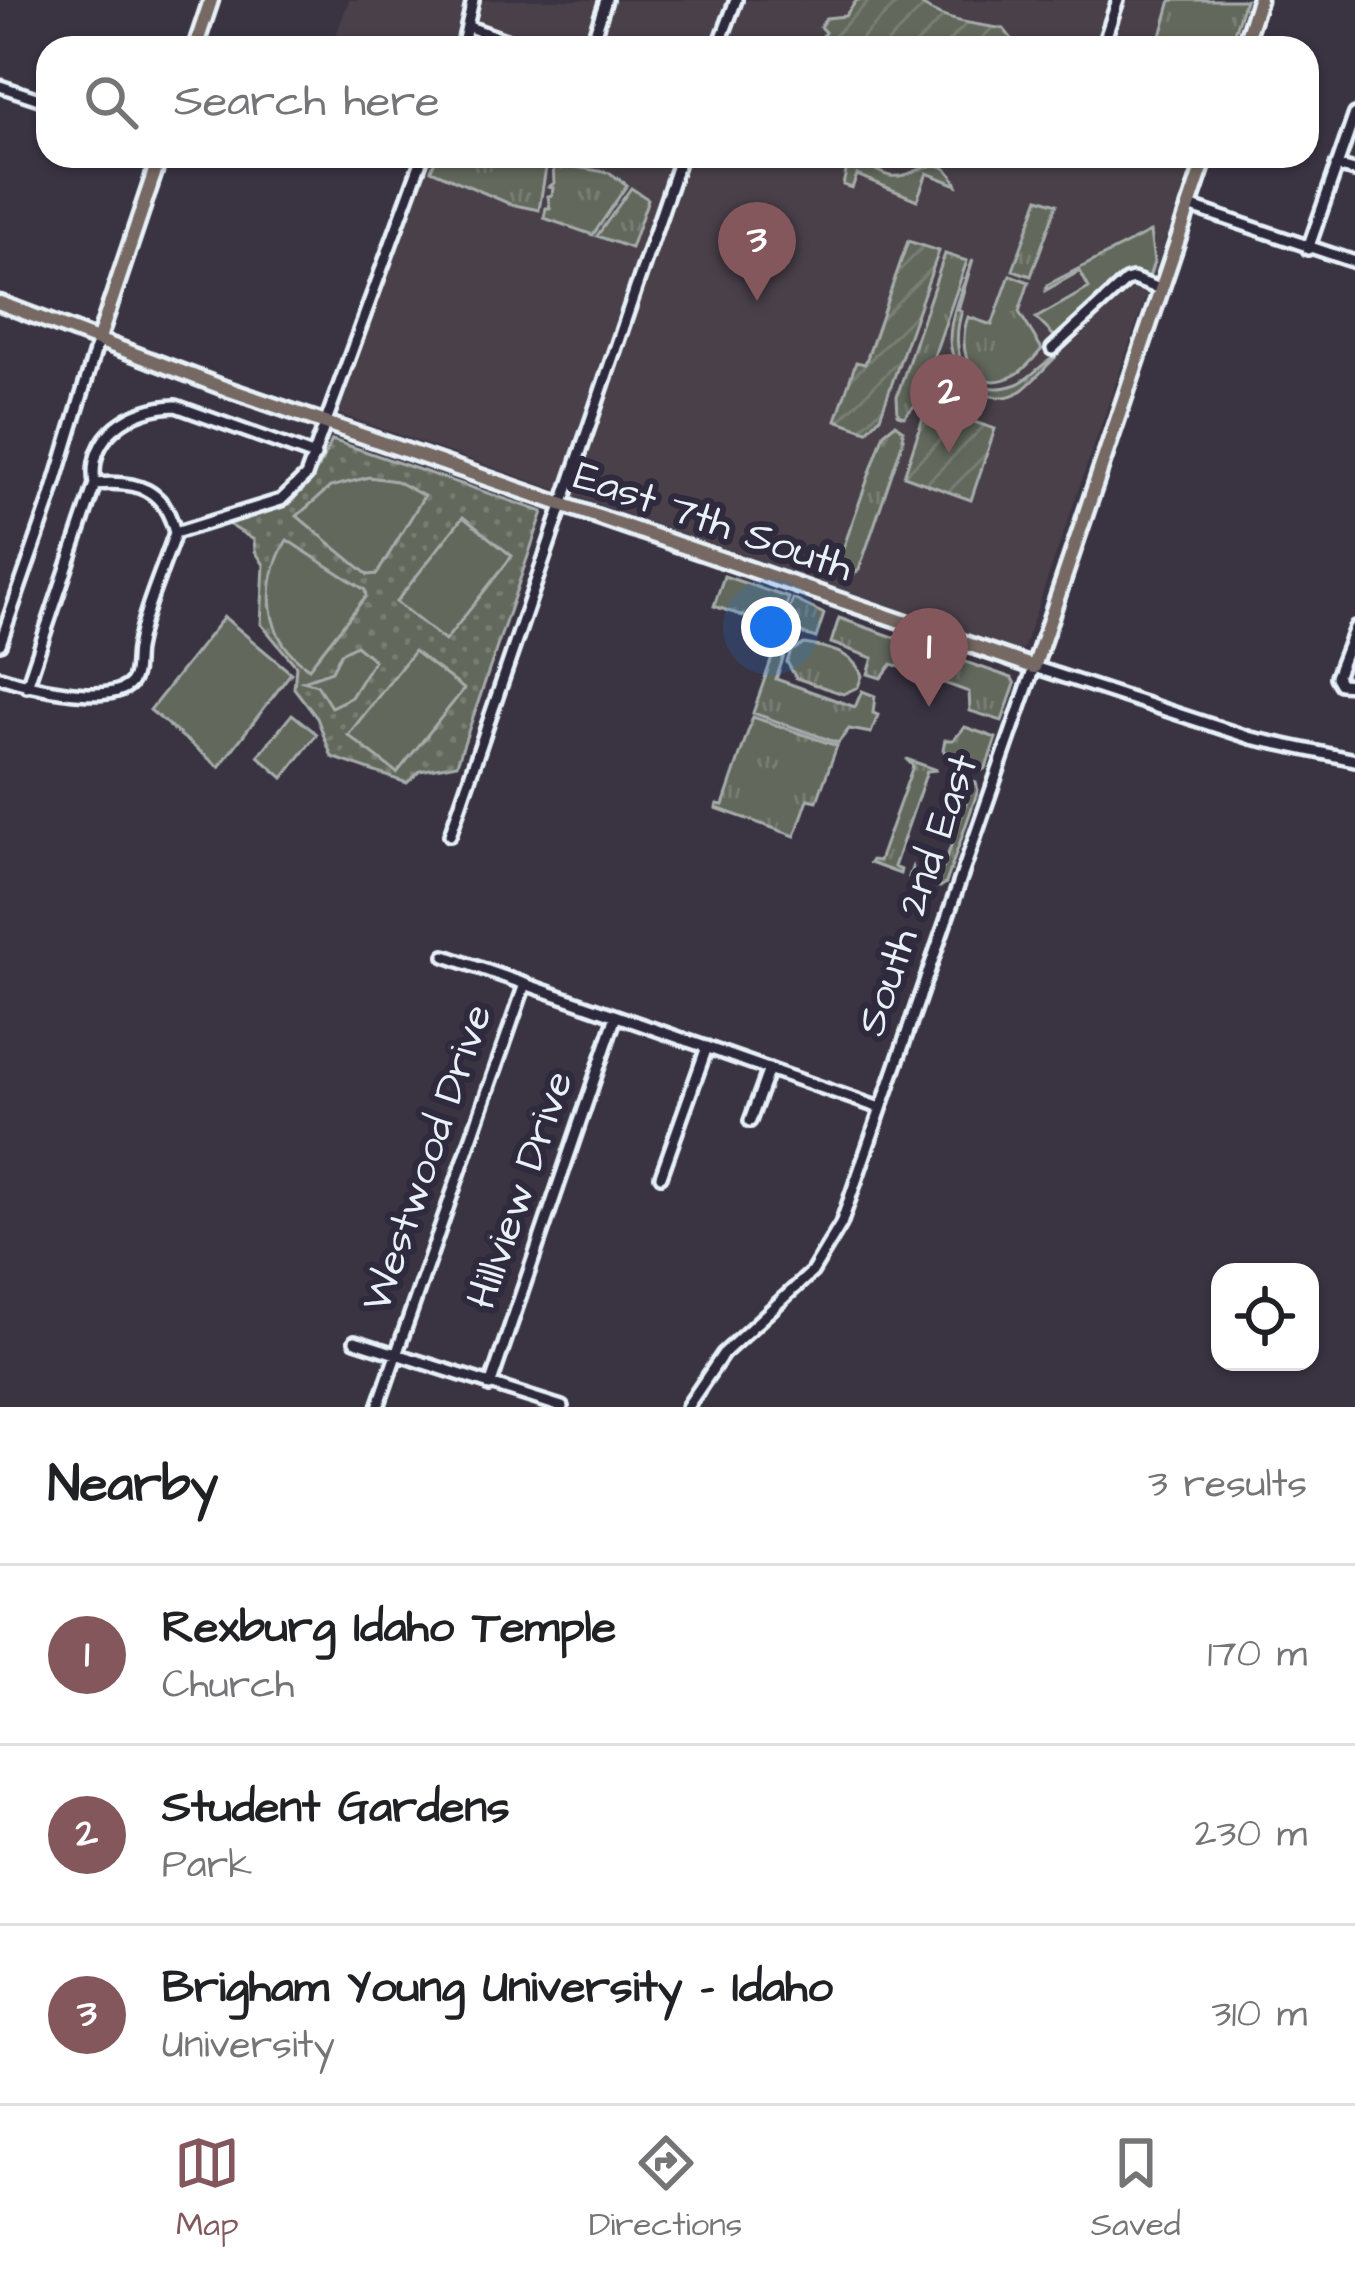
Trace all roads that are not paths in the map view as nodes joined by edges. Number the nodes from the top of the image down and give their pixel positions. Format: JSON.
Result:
{"nodes":[{"id":1,"x":211,"y":0,"type":"edge"},
{"id":2,"x":473,"y":0,"type":"edge"},
{"id":3,"x":606,"y":0,"type":"edge"},
{"id":4,"x":736,"y":0,"type":"edge"},
{"id":5,"x":1118,"y":0,"type":"edge"},
{"id":6,"x":1259,"y":0,"type":"edge"},
{"id":7,"x":469,"y":27,"type":"junction"},
{"id":8,"x":199,"y":36,"type":"edge"},
{"id":9,"x":466,"y":36,"type":"edge"},
{"id":10,"x":494,"y":36,"type":"edge"},
{"id":11,"x":594,"y":36,"type":"edge"},
{"id":12,"x":722,"y":36,"type":"edge"},
{"id":13,"x":1106,"y":36,"type":"edge"},
{"id":14,"x":1247,"y":36,"type":"edge"},
{"id":15,"x":0,"y":86,"type":"edge"},
{"id":16,"x":36,"y":98,"type":"edge"},
{"id":17,"x":1355,"y":114,"type":"edge"},
{"id":18,"x":1336,"y":166,"type":"junction"},
{"id":19,"x":156,"y":168,"type":"edge"},
{"id":20,"x":419,"y":168,"type":"edge"},
{"id":21,"x":677,"y":168,"type":"edge"},
{"id":22,"x":1202,"y":168,"type":"edge"},
{"id":23,"x":1355,"y":171,"type":"edge"},
{"id":24,"x":1189,"y":206,"type":"junction"},
{"id":25,"x":1308,"y":248,"type":"junction"},
{"id":26,"x":1355,"y":262,"type":"edge"},
{"id":27,"x":1160,"y":289,"type":"junction"},
{"id":28,"x":0,"y":303,"type":"edge"},
{"id":29,"x":99,"y":338,"type":"junction"},
{"id":30,"x":1052,"y":349,"type":"dead end"},
{"id":31,"x":327,"y":424,"type":"junction"},
{"id":32,"x":316,"y":456,"type":"junction"},
{"id":33,"x":95,"y":484,"type":"junction"},
{"id":34,"x":561,"y":504,"type":"junction"},
{"id":35,"x":175,"y":533,"type":"junction"},
{"id":36,"x":1355,"y":628,"type":"edge"},
{"id":37,"x":0,"y":644,"type":"edge"},
{"id":38,"x":1034,"y":667,"type":"junction"},
{"id":39,"x":0,"y":677,"type":"edge"},
{"id":40,"x":1355,"y":685,"type":"edge"},
{"id":41,"x":27,"y":686,"type":"junction"},
{"id":42,"x":1355,"y":760,"type":"edge"},
{"id":43,"x":449,"y":835,"type":"dead end"},
{"id":44,"x":445,"y":956,"type":"dead end"},
{"id":45,"x":525,"y":984,"type":"junction"},
{"id":46,"x":616,"y":1016,"type":"junction"},
{"id":47,"x":706,"y":1047,"type":"junction"},
{"id":48,"x":769,"y":1069,"type":"junction"},
{"id":49,"x":880,"y":1108,"type":"junction"},
{"id":50,"x":750,"y":1121,"type":"dead end"},
{"id":51,"x":661,"y":1177,"type":"dead end"},
{"id":52,"x":356,"y":1341,"type":"dead end"},
{"id":53,"x":394,"y":1354,"type":"junction"},
{"id":54,"x":490,"y":1386,"type":"junction"},
{"id":55,"x":378,"y":1407,"type":"edge"},
{"id":56,"x":562,"y":1407,"type":"edge"},
{"id":57,"x":687,"y":1407,"type":"edge"}],
"edges":[{"from":1,"to":8,"type":"main road"},
{"from":2,"to":7,"type":"street"},
{"from":3,"to":11,"type":"street"},
{"from":4,"to":12,"type":"street"},
{"from":5,"to":13,"type":"street"},
{"from":6,"to":14,"type":"main road"},
{"from":7,"to":9,"type":"street"},
{"from":7,"to":10,"type":"street"},
{"from":15,"to":16,"type":"street"},
{"from":17,"to":18,"type":"street"},
{"from":18,"to":23,"type":"street"},
{"from":18,"to":25,"type":"street"},
{"from":19,"to":29,"type":"main road"},
{"from":20,"to":31,"type":"street"},
{"from":21,"to":34,"type":"street"},
{"from":22,"to":24,"type":"main road","name":"South 2nd East"},
{"from":24,"to":25,"type":"street"},
{"from":24,"to":27,"type":"main road","name":"South 2nd East"},
{"from":25,"to":26,"type":"street"},
{"from":27,"to":30,"type":"street"},
{"from":27,"to":38,"type":"main road","name":"South 2nd East"},
{"from":28,"to":29,"type":"main road","name":"East 7th South"},
{"from":29,"to":31,"type":"main road","name":"East 7th South"},
{"from":29,"to":37,"type":"street"},
{"from":31,"to":32,"type":"street"},
{"from":31,"to":34,"type":"main road","name":"East 7th South"},
{"from":32,"to":33,"type":"street"},
{"from":32,"to":35,"type":"street"},
{"from":33,"to":35,"type":"street"},
{"from":33,"to":41,"type":"street"},
{"from":34,"to":38,"type":"main road","name":"East 7th South"},
{"from":34,"to":43,"type":"street"},
{"from":35,"to":41,"type":"street"},
{"from":36,"to":40,"type":"street"},
{"from":38,"to":42,"type":"street","name":"East 7th South"},
{"from":38,"to":49,"type":"street","name":"South 2nd East"},
{"from":39,"to":41,"type":"street"},
{"from":44,"to":45,"type":"street"},
{"from":45,"to":46,"type":"street"},
{"from":45,"to":53,"type":"street","name":"Westwood Drive"},
{"from":46,"to":47,"type":"street"},
{"from":46,"to":54,"type":"street","name":"Hillview Drive"},
{"from":47,"to":48,"type":"street"},
{"from":47,"to":51,"type":"street"},
{"from":48,"to":49,"type":"street"},
{"from":48,"to":50,"type":"street"},
{"from":49,"to":57,"type":"street","name":"South 2nd East"},
{"from":52,"to":53,"type":"street"},
{"from":53,"to":54,"type":"street"},
{"from":53,"to":55,"type":"street","name":"Westwood Drive"},
{"from":54,"to":56,"type":"street"}]}
